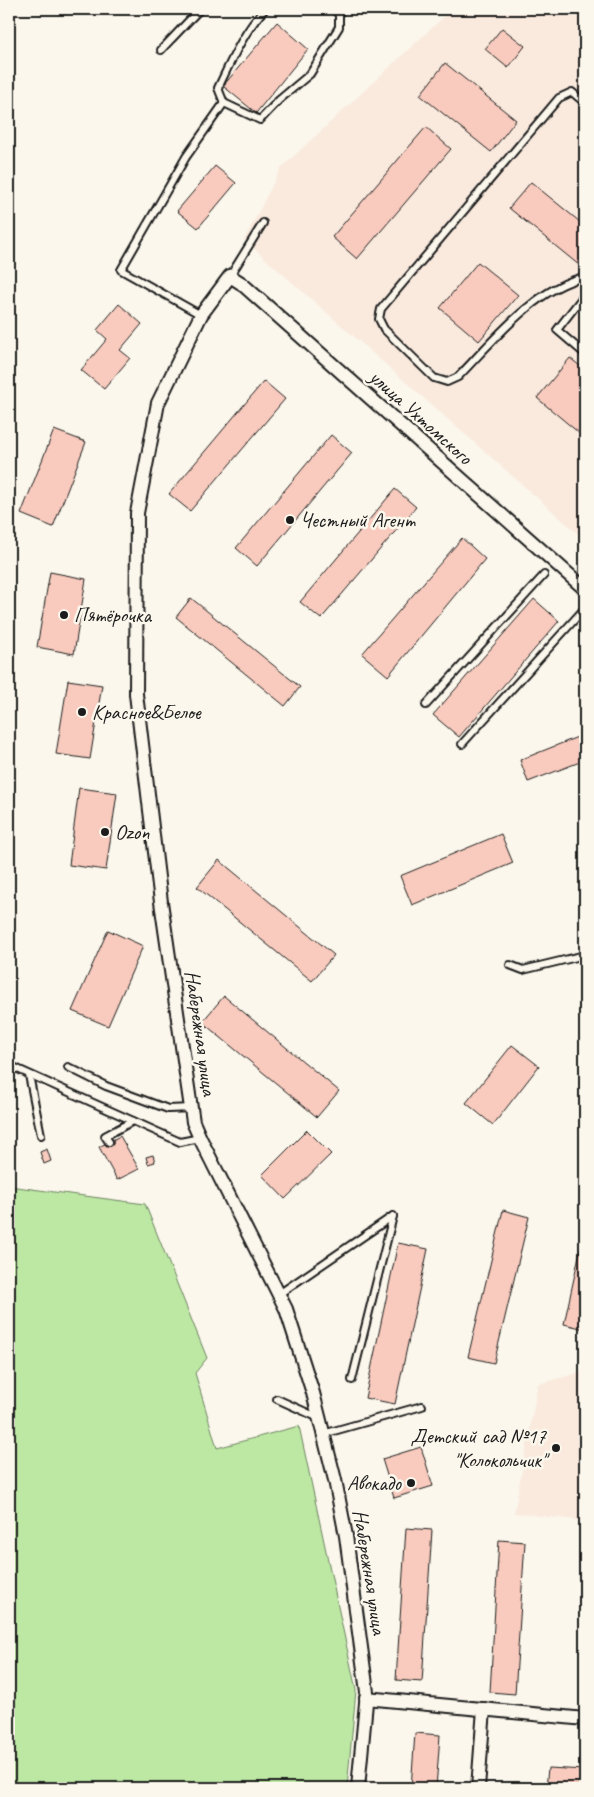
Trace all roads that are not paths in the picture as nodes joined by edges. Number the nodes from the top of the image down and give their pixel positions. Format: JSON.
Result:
{"nodes":[{"id":1,"x":200,"y":9,"type":"edge"},
{"id":2,"x":265,"y":9,"type":"edge"},
{"id":3,"x":334,"y":9,"type":"edge"},
{"id":4,"x":161,"y":50,"type":"dead end"},
{"id":5,"x":585,"y":102,"type":"edge"},
{"id":6,"x":224,"y":103,"type":"junction"},
{"id":7,"x":263,"y":223,"type":"dead end"},
{"id":8,"x":230,"y":276,"type":"junction"},
{"id":9,"x":585,"y":277,"type":"edge"},
{"id":10,"x":585,"y":294,"type":"edge"},
{"id":11,"x":201,"y":315,"type":"junction"},
{"id":12,"x":585,"y":354,"type":"edge"},
{"id":13,"x":544,"y":574,"type":"dead end"},
{"id":14,"x":585,"y":589,"type":"edge"},
{"id":15,"x":585,"y":608,"type":"edge"},
{"id":16,"x":426,"y":705,"type":"dead end"},
{"id":17,"x":462,"y":744,"type":"dead end"},
{"id":18,"x":585,"y":955,"type":"edge"},
{"id":19,"x":510,"y":965,"type":"dead end"},
{"id":20,"x":9,"y":1054,"type":"edge"},
{"id":21,"x":68,"y":1067,"type":"dead end"},
{"id":22,"x":29,"y":1074,"type":"junction"},
{"id":23,"x":192,"y":1108,"type":"junction"},
{"id":24,"x":133,"y":1121,"type":"junction"},
{"id":25,"x":41,"y":1135,"type":"dead end"},
{"id":26,"x":200,"y":1138,"type":"junction"},
{"id":27,"x":109,"y":1142,"type":"dead end"},
{"id":28,"x":279,"y":1294,"type":"junction"},
{"id":29,"x":352,"y":1380,"type":"dead end"},
{"id":30,"x":278,"y":1399,"type":"dead end"},
{"id":31,"x":422,"y":1406,"type":"dead end"},
{"id":32,"x":319,"y":1418,"type":"junction"},
{"id":33,"x":323,"y":1434,"type":"junction"},
{"id":34,"x":366,"y":1698,"type":"junction"},
{"id":35,"x":484,"y":1709,"type":"junction"},
{"id":36,"x":585,"y":1719,"type":"edge"},
{"id":37,"x":358,"y":1788,"type":"edge"},
{"id":38,"x":478,"y":1788,"type":"edge"}],
"edges":[{"from":1,"to":4,"type":"lane"},
{"from":2,"to":6,"type":"lane"},
{"from":3,"to":6,"type":"lane"},
{"from":5,"to":9,"type":"lane"},
{"from":6,"to":11,"type":"lane"},
{"from":7,"to":8,"type":"lane"},
{"from":8,"to":11,"type":"street","name":"Набережная улица"},
{"from":8,"to":14,"type":"street","name":"улица Ухтомского"},
{"from":10,"to":12,"type":"lane"},
{"from":11,"to":23,"type":"street","name":"Набережная улица"},
{"from":13,"to":16,"type":"lane"},
{"from":15,"to":17,"type":"lane"},
{"from":18,"to":19,"type":"lane"},
{"from":20,"to":22,"type":"lane"},
{"from":21,"to":23,"type":"lane"},
{"from":22,"to":24,"type":"lane"},
{"from":22,"to":25,"type":"lane"},
{"from":23,"to":26,"type":"street","name":"Набережная улица"},
{"from":24,"to":26,"type":"lane"},
{"from":24,"to":27,"type":"lane"},
{"from":26,"to":28,"type":"street","name":"Набережная улица"},
{"from":28,"to":29,"type":"lane"},
{"from":28,"to":32,"type":"street","name":"Набережная улица"},
{"from":30,"to":32,"type":"lane"},
{"from":31,"to":33,"type":"lane"},
{"from":32,"to":33,"type":"street","name":"Набережная улица"},
{"from":33,"to":34,"type":"street","name":"Набережная улица"},
{"from":34,"to":35,"type":"street"},
{"from":34,"to":37,"type":"street","name":"Набережная улица"},
{"from":35,"to":36,"type":"street"},
{"from":35,"to":38,"type":"street"}]}
